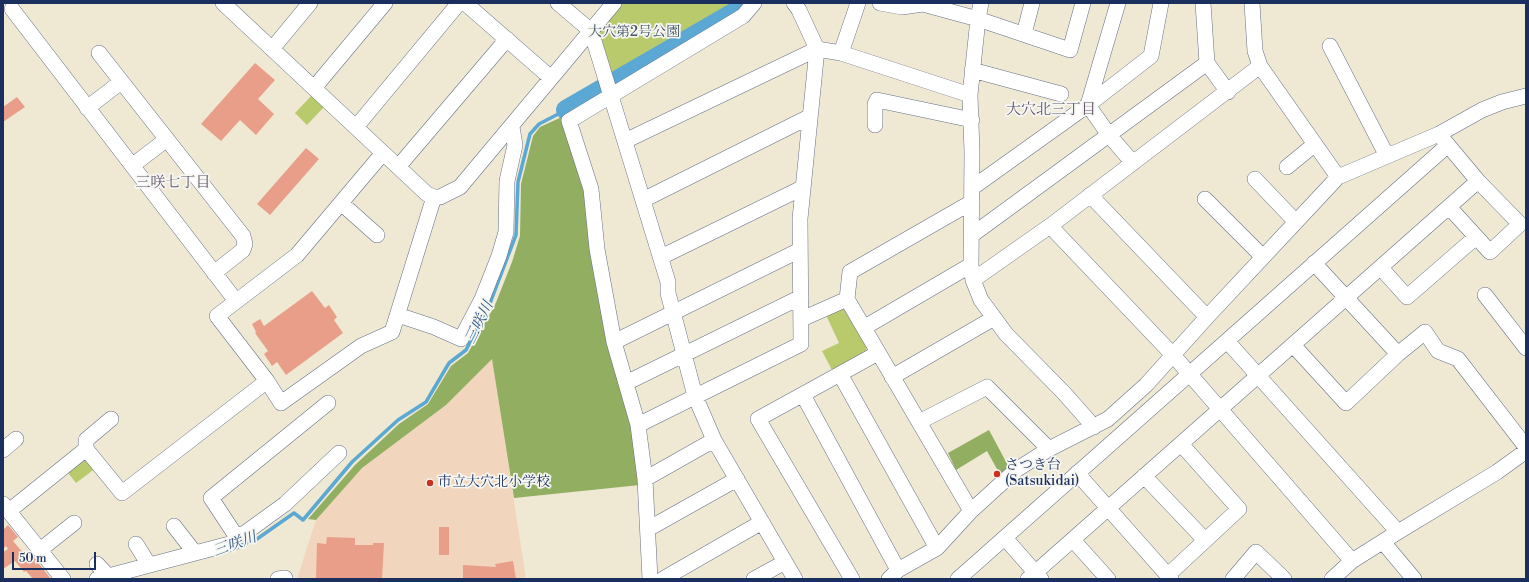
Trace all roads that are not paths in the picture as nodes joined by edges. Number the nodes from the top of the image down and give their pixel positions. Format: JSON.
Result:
{"nodes":[{"id":1,"x":310,"y":3,"type":"edge"},
{"id":2,"x":385,"y":3,"type":"edge"},
{"id":3,"x":459,"y":3,"type":"edge"},
{"id":4,"x":465,"y":3,"type":"edge"},
{"id":5,"x":558,"y":3,"type":"edge"},
{"id":6,"x":614,"y":3,"type":"edge"},
{"id":7,"x":754,"y":3,"type":"edge"},
{"id":8,"x":858,"y":3,"type":"edge"},
{"id":9,"x":880,"y":3,"type":"edge"},
{"id":10,"x":981,"y":3,"type":"edge"},
{"id":11,"x":1032,"y":3,"type":"edge"},
{"id":12,"x":1083,"y":3,"type":"edge"},
{"id":13,"x":1118,"y":3,"type":"edge"},
{"id":14,"x":1161,"y":3,"type":"edge"},
{"id":15,"x":1203,"y":3,"type":"edge"},
{"id":16,"x":1252,"y":3,"type":"edge"},
{"id":17,"x":921,"y":4,"type":"edge"},
{"id":18,"x":229,"y":5,"type":"edge"},
{"id":19,"x":799,"y":6,"type":"edge"},
{"id":20,"x":12,"y":9,"type":"edge"},
{"id":21,"x":978,"y":19,"type":"junction"},
{"id":22,"x":591,"y":31,"type":"junction"},
{"id":23,"x":1024,"y":34,"type":"junction"},
{"id":24,"x":507,"y":39,"type":"junction"},
{"id":25,"x":1330,"y":46,"type":"dead end"},
{"id":26,"x":272,"y":49,"type":"junction"},
{"id":27,"x":817,"y":49,"type":"junction"},
{"id":28,"x":99,"y":53,"type":"dead end"},
{"id":29,"x":841,"y":53,"type":"junction"},
{"id":30,"x":1207,"y":63,"type":"junction"},
{"id":31,"x":1260,"y":66,"type":"junction"},
{"id":32,"x":972,"y":70,"type":"junction"},
{"id":33,"x":551,"y":78,"type":"junction"},
{"id":34,"x":121,"y":82,"type":"junction"},
{"id":35,"x":314,"y":88,"type":"junction"},
{"id":36,"x":610,"y":90,"type":"junction"},
{"id":37,"x":1228,"y":92,"type":"junction"},
{"id":38,"x":1061,"y":94,"type":"dead end"},
{"id":39,"x":970,"y":95,"type":"junction"},
{"id":40,"x":1526,"y":96,"type":"edge"},
{"id":41,"x":1088,"y":105,"type":"junction"},
{"id":42,"x":87,"y":108,"type":"junction"},
{"id":43,"x":810,"y":117,"type":"junction"},
{"id":44,"x":972,"y":120,"type":"junction"},
{"id":45,"x":875,"y":125,"type":"dead end"},
{"id":46,"x":512,"y":127,"type":"junction"},
{"id":47,"x":356,"y":128,"type":"junction"},
{"id":48,"x":1109,"y":135,"type":"junction"},
{"id":49,"x":167,"y":139,"type":"junction"},
{"id":50,"x":1443,"y":140,"type":"junction"},
{"id":51,"x":625,"y":141,"type":"junction"},
{"id":52,"x":1315,"y":144,"type":"junction"},
{"id":53,"x":383,"y":153,"type":"junction"},
{"id":54,"x":1387,"y":156,"type":"junction"},
{"id":55,"x":1133,"y":163,"type":"junction"},
{"id":56,"x":133,"y":165,"type":"junction"},
{"id":57,"x":398,"y":167,"type":"junction"},
{"id":58,"x":1287,"y":167,"type":"dead end"},
{"id":59,"x":1338,"y":177,"type":"junction"},
{"id":60,"x":1256,"y":179,"type":"dead end"},
{"id":61,"x":1478,"y":181,"type":"junction"},
{"id":62,"x":802,"y":188,"type":"junction"},
{"id":63,"x":972,"y":195,"type":"junction"},
{"id":64,"x":1090,"y":195,"type":"junction"},
{"id":65,"x":434,"y":197,"type":"junction"},
{"id":66,"x":1205,"y":199,"type":"dead end"},
{"id":67,"x":643,"y":200,"type":"junction"},
{"id":68,"x":341,"y":203,"type":"junction"},
{"id":69,"x":1449,"y":207,"type":"junction"},
{"id":70,"x":1296,"y":222,"type":"junction"},
{"id":71,"x":1050,"y":226,"type":"junction"},
{"id":72,"x":377,"y":235,"type":"dead end"},
{"id":73,"x":972,"y":235,"type":"junction"},
{"id":74,"x":1476,"y":237,"type":"junction"},
{"id":75,"x":800,"y":250,"type":"junction"},
{"id":76,"x":661,"y":257,"type":"junction"},
{"id":77,"x":1263,"y":257,"type":"junction"},
{"id":78,"x":1314,"y":263,"type":"junction"},
{"id":79,"x":971,"y":265,"type":"junction"},
{"id":80,"x":1381,"y":268,"type":"junction"},
{"id":81,"x":214,"y":273,"type":"junction"},
{"id":82,"x":973,"y":280,"type":"junction"},
{"id":83,"x":1486,"y":295,"type":"dead end"},
{"id":84,"x":801,"y":296,"type":"junction"},
{"id":85,"x":1346,"y":298,"type":"junction"},
{"id":86,"x":847,"y":299,"type":"junction"},
{"id":87,"x":236,"y":301,"type":"junction"},
{"id":88,"x":673,"y":313,"type":"junction"},
{"id":89,"x":398,"y":315,"type":"junction"},
{"id":90,"x":1207,"y":317,"type":"junction"},
{"id":91,"x":994,"y":318,"type":"junction"},
{"id":92,"x":802,"y":319,"type":"junction"},
{"id":93,"x":865,"y":327,"type":"junction"},
{"id":94,"x":1227,"y":341,"type":"junction"},
{"id":95,"x":614,"y":342,"type":"junction"},
{"id":96,"x":1293,"y":345,"type":"junction"},
{"id":97,"x":1526,"y":348,"type":"edge"},
{"id":98,"x":878,"y":353,"type":"junction"},
{"id":99,"x":684,"y":354,"type":"junction"},
{"id":100,"x":1398,"y":354,"type":"junction"},
{"id":101,"x":1173,"y":355,"type":"junction"},
{"id":102,"x":840,"y":374,"type":"junction"},
{"id":103,"x":1190,"y":374,"type":"junction"},
{"id":104,"x":1258,"y":376,"type":"junction"},
{"id":105,"x":892,"y":377,"type":"junction"},
{"id":106,"x":267,"y":381,"type":"junction"},
{"id":107,"x":626,"y":383,"type":"junction"},
{"id":108,"x":803,"y":395,"type":"junction"},
{"id":109,"x":695,"y":396,"type":"junction"},
{"id":110,"x":328,"y":403,"type":"dead end"},
{"id":111,"x":1220,"y":410,"type":"junction"},
{"id":112,"x":112,"y":419,"type":"dead end"},
{"id":113,"x":918,"y":422,"type":"junction"},
{"id":114,"x":638,"y":426,"type":"junction"},
{"id":115,"x":1094,"y":427,"type":"junction"},
{"id":116,"x":16,"y":439,"type":"dead end"},
{"id":117,"x":714,"y":440,"type":"junction"},
{"id":118,"x":1181,"y":444,"type":"junction"},
{"id":119,"x":1526,"y":447,"type":"edge"},
{"id":120,"x":86,"y":449,"type":"junction"},
{"id":121,"x":1049,"y":449,"type":"junction"},
{"id":122,"x":3,"y":450,"type":"edge"},
{"id":123,"x":1526,"y":451,"type":"edge"},
{"id":124,"x":339,"y":453,"type":"dead end"},
{"id":125,"x":1076,"y":473,"type":"junction"},
{"id":126,"x":1144,"y":476,"type":"junction"},
{"id":127,"x":645,"y":479,"type":"junction"},
{"id":128,"x":737,"y":479,"type":"junction"},
{"id":129,"x":1108,"y":509,"type":"junction"},
{"id":130,"x":971,"y":511,"type":"junction"},
{"id":131,"x":7,"y":513,"type":"edge"},
{"id":132,"x":762,"y":522,"type":"junction"},
{"id":133,"x":74,"y":523,"type":"dead end"},
{"id":134,"x":174,"y":526,"type":"dead end"},
{"id":135,"x":648,"y":529,"type":"junction"},
{"id":136,"x":1398,"y":532,"type":"junction"},
{"id":137,"x":236,"y":536,"type":"junction"},
{"id":138,"x":1004,"y":538,"type":"junction"},
{"id":139,"x":1073,"y":540,"type":"junction"},
{"id":140,"x":1205,"y":540,"type":"junction"},
{"id":141,"x":1383,"y":542,"type":"junction"},
{"id":142,"x":136,"y":544,"type":"dead end"},
{"id":143,"x":937,"y":548,"type":"junction"},
{"id":144,"x":40,"y":550,"type":"junction"},
{"id":145,"x":195,"y":552,"type":"junction"},
{"id":146,"x":1352,"y":561,"type":"junction"},
{"id":147,"x":785,"y":562,"type":"junction"},
{"id":148,"x":97,"y":564,"type":"dead end"},
{"id":149,"x":149,"y":565,"type":"junction"},
{"id":150,"x":894,"y":574,"type":"edge"},
{"id":151,"x":681,"y":575,"type":"edge"},
{"id":152,"x":109,"y":577,"type":"edge"},
{"id":153,"x":1035,"y":577,"type":"edge"},
{"id":154,"x":1170,"y":577,"type":"edge"},
{"id":155,"x":63,"y":579,"type":"edge"},
{"id":156,"x":650,"y":579,"type":"edge"},
{"id":157,"x":663,"y":579,"type":"edge"},
{"id":158,"x":754,"y":579,"type":"edge"},
{"id":159,"x":795,"y":579,"type":"edge"},
{"id":160,"x":852,"y":579,"type":"edge"},
{"id":161,"x":958,"y":579,"type":"edge"},
{"id":162,"x":1108,"y":579,"type":"edge"},
{"id":163,"x":1233,"y":579,"type":"edge"},
{"id":164,"x":1284,"y":579,"type":"edge"},
{"id":165,"x":1332,"y":579,"type":"edge"},
{"id":166,"x":1414,"y":579,"type":"edge"}],
"edges":[{"from":1,"to":26,"type":"street"},
{"from":2,"to":35,"type":"street"},
{"from":3,"to":47,"type":"street"},
{"from":4,"to":24,"type":"street"},
{"from":5,"to":22,"type":"street"},
{"from":6,"to":22,"type":"street"},
{"from":7,"to":36,"type":"street"},
{"from":8,"to":29,"type":"street"},
{"from":9,"to":17,"type":"street"},
{"from":10,"to":21,"type":"street"},
{"from":11,"to":23,"type":"street"},
{"from":12,"to":23,"type":"street"},
{"from":13,"to":41,"type":"street"},
{"from":14,"to":41,"type":"street"},
{"from":15,"to":30,"type":"street"},
{"from":16,"to":31,"type":"street"},
{"from":17,"to":21,"type":"street"},
{"from":18,"to":26,"type":"street"},
{"from":19,"to":27,"type":"street"},
{"from":20,"to":42,"type":"street"},
{"from":21,"to":23,"type":"street"},
{"from":21,"to":32,"type":"street"},
{"from":22,"to":33,"type":"street"},
{"from":22,"to":36,"type":"street"},
{"from":24,"to":33,"type":"street"},
{"from":24,"to":57,"type":"street"},
{"from":25,"to":54,"type":"street"},
{"from":26,"to":35,"type":"street"},
{"from":27,"to":29,"type":"street"},
{"from":27,"to":43,"type":"street"},
{"from":27,"to":51,"type":"street"},
{"from":28,"to":34,"type":"street"},
{"from":29,"to":39,"type":"street"},
{"from":30,"to":37,"type":"street"},
{"from":30,"to":48,"type":"street"},
{"from":31,"to":37,"type":"street"},
{"from":31,"to":52,"type":"street"},
{"from":32,"to":38,"type":"street"},
{"from":32,"to":39,"type":"street"},
{"from":33,"to":46,"type":"street"},
{"from":34,"to":42,"type":"street"},
{"from":34,"to":49,"type":"street"},
{"from":35,"to":47,"type":"street"},
{"from":36,"to":51,"type":"street"},
{"from":36,"to":95,"type":"street"},
{"from":37,"to":55,"type":"street"},
{"from":39,"to":44,"type":"street"},
{"from":40,"to":50,"type":"street"},
{"from":41,"to":48,"type":"street"},
{"from":41,"to":63,"type":"street"},
{"from":42,"to":56,"type":"street"},
{"from":43,"to":62,"type":"street"},
{"from":43,"to":67,"type":"street"},
{"from":44,"to":45,"type":"street"},
{"from":44,"to":63,"type":"street"},
{"from":46,"to":65,"type":"street"},
{"from":46,"to":89,"type":"street"},
{"from":47,"to":53,"type":"street"},
{"from":48,"to":55,"type":"street"},
{"from":48,"to":73,"type":"street"},
{"from":49,"to":56,"type":"street"},
{"from":49,"to":81,"type":"street"},
{"from":50,"to":54,"type":"street"},
{"from":50,"to":61,"type":"street"},
{"from":50,"to":78,"type":"street"},
{"from":51,"to":67,"type":"street"},
{"from":52,"to":58,"type":"street"},
{"from":52,"to":59,"type":"street"},
{"from":53,"to":57,"type":"street"},
{"from":53,"to":68,"type":"street"},
{"from":54,"to":59,"type":"street"},
{"from":55,"to":64,"type":"street"},
{"from":56,"to":81,"type":"street"},
{"from":57,"to":65,"type":"street"},
{"from":59,"to":70,"type":"street"},
{"from":60,"to":70,"type":"street"},
{"from":61,"to":69,"type":"street"},
{"from":61,"to":74,"type":"street"},
{"from":62,"to":75,"type":"street"},
{"from":62,"to":76,"type":"street"},
{"from":63,"to":73,"type":"street"},
{"from":63,"to":86,"type":"street"},
{"from":64,"to":71,"type":"street"},
{"from":64,"to":90,"type":"street"},
{"from":65,"to":89,"type":"street"},
{"from":66,"to":77,"type":"street"},
{"from":67,"to":76,"type":"street"},
{"from":68,"to":72,"type":"street"},
{"from":68,"to":87,"type":"street"},
{"from":69,"to":74,"type":"street"},
{"from":69,"to":80,"type":"street"},
{"from":70,"to":77,"type":"street"},
{"from":71,"to":82,"type":"street"},
{"from":71,"to":101,"type":"street"},
{"from":73,"to":79,"type":"street"},
{"from":74,"to":80,"type":"street"},
{"from":75,"to":84,"type":"street"},
{"from":75,"to":88,"type":"street"},
{"from":76,"to":88,"type":"street"},
{"from":77,"to":90,"type":"street"},
{"from":78,"to":85,"type":"street"},
{"from":78,"to":94,"type":"street"},
{"from":79,"to":82,"type":"street"},
{"from":79,"to":93,"type":"street"},
{"from":80,"to":85,"type":"street"},
{"from":81,"to":87,"type":"street"},
{"from":82,"to":91,"type":"street"},
{"from":83,"to":97,"type":"street"},
{"from":84,"to":92,"type":"street"},
{"from":84,"to":99,"type":"street"},
{"from":85,"to":96,"type":"street"},
{"from":85,"to":100,"type":"street"},
{"from":86,"to":92,"type":"street"},
{"from":86,"to":93,"type":"street"},
{"from":87,"to":106,"type":"street"},
{"from":88,"to":95,"type":"street"},
{"from":88,"to":99,"type":"street"},
{"from":89,"to":106,"type":"street"},
{"from":90,"to":101,"type":"street"},
{"from":91,"to":105,"type":"street"},
{"from":91,"to":115,"type":"street"},
{"from":92,"to":109,"type":"street"},
{"from":93,"to":98,"type":"street"},
{"from":94,"to":103,"type":"street"},
{"from":94,"to":104,"type":"street"},
{"from":95,"to":107,"type":"street"},
{"from":96,"to":100,"type":"street"},
{"from":96,"to":104,"type":"street"},
{"from":98,"to":102,"type":"street"},
{"from":98,"to":105,"type":"street"},
{"from":99,"to":107,"type":"street"},
{"from":99,"to":109,"type":"street"},
{"from":100,"to":119,"type":"street"},
{"from":101,"to":103,"type":"street"},
{"from":101,"to":115,"type":"street"},
{"from":102,"to":108,"type":"street"},
{"from":102,"to":143,"type":"street"},
{"from":103,"to":111,"type":"street"},
{"from":103,"to":125,"type":"street"},
{"from":104,"to":111,"type":"street"},
{"from":104,"to":136,"type":"street"},
{"from":105,"to":113,"type":"street"},
{"from":106,"to":120,"type":"street"},
{"from":107,"to":114,"type":"street"},
{"from":108,"to":150,"type":"street"},
{"from":108,"to":160,"type":"street"},
{"from":109,"to":114,"type":"street"},
{"from":109,"to":117,"type":"street"},
{"from":110,"to":137,"type":"street"},
{"from":111,"to":118,"type":"street"},
{"from":111,"to":146,"type":"street"},
{"from":112,"to":120,"type":"street"},
{"from":113,"to":121,"type":"street"},
{"from":113,"to":130,"type":"street"},
{"from":114,"to":127,"type":"street"},
{"from":115,"to":121,"type":"street"},
{"from":116,"to":122,"type":"street"},
{"from":117,"to":127,"type":"street"},
{"from":117,"to":128,"type":"street"},
{"from":118,"to":126,"type":"street"},
{"from":118,"to":140,"type":"street"},
{"from":120,"to":131,"type":"street"},
{"from":121,"to":130,"type":"street"},
{"from":123,"to":136,"type":"street"},
{"from":124,"to":137,"type":"street"},
{"from":125,"to":129,"type":"street"},
{"from":125,"to":138,"type":"street"},
{"from":126,"to":129,"type":"street"},
{"from":126,"to":140,"type":"street"},
{"from":127,"to":135,"type":"street"},
{"from":128,"to":132,"type":"street"},
{"from":128,"to":135,"type":"street"},
{"from":129,"to":139,"type":"street"},
{"from":129,"to":154,"type":"street"},
{"from":130,"to":143,"type":"street"},
{"from":131,"to":144,"type":"street"},
{"from":132,"to":147,"type":"street"},
{"from":132,"to":151,"type":"street"},
{"from":133,"to":144,"type":"street"},
{"from":134,"to":145,"type":"street"},
{"from":135,"to":156,"type":"street"},
{"from":136,"to":141,"type":"street"},
{"from":137,"to":145,"type":"street"},
{"from":138,"to":153,"type":"street"},
{"from":138,"to":161,"type":"street"},
{"from":139,"to":153,"type":"street"},
{"from":139,"to":162,"type":"street"},
{"from":140,"to":154,"type":"street"},
{"from":141,"to":146,"type":"street"},
{"from":141,"to":166,"type":"street"},
{"from":142,"to":149,"type":"street"},
{"from":143,"to":150,"type":"street"},
{"from":144,"to":155,"type":"street"},
{"from":145,"to":149,"type":"street"},
{"from":146,"to":165,"type":"street"},
{"from":147,"to":158,"type":"street"},
{"from":147,"to":159,"type":"street"},
{"from":148,"to":152,"type":"street"},
{"from":149,"to":152,"type":"street"},
{"from":151,"to":157,"type":"street"},
{"from":163,"to":164,"type":"street"}]}
